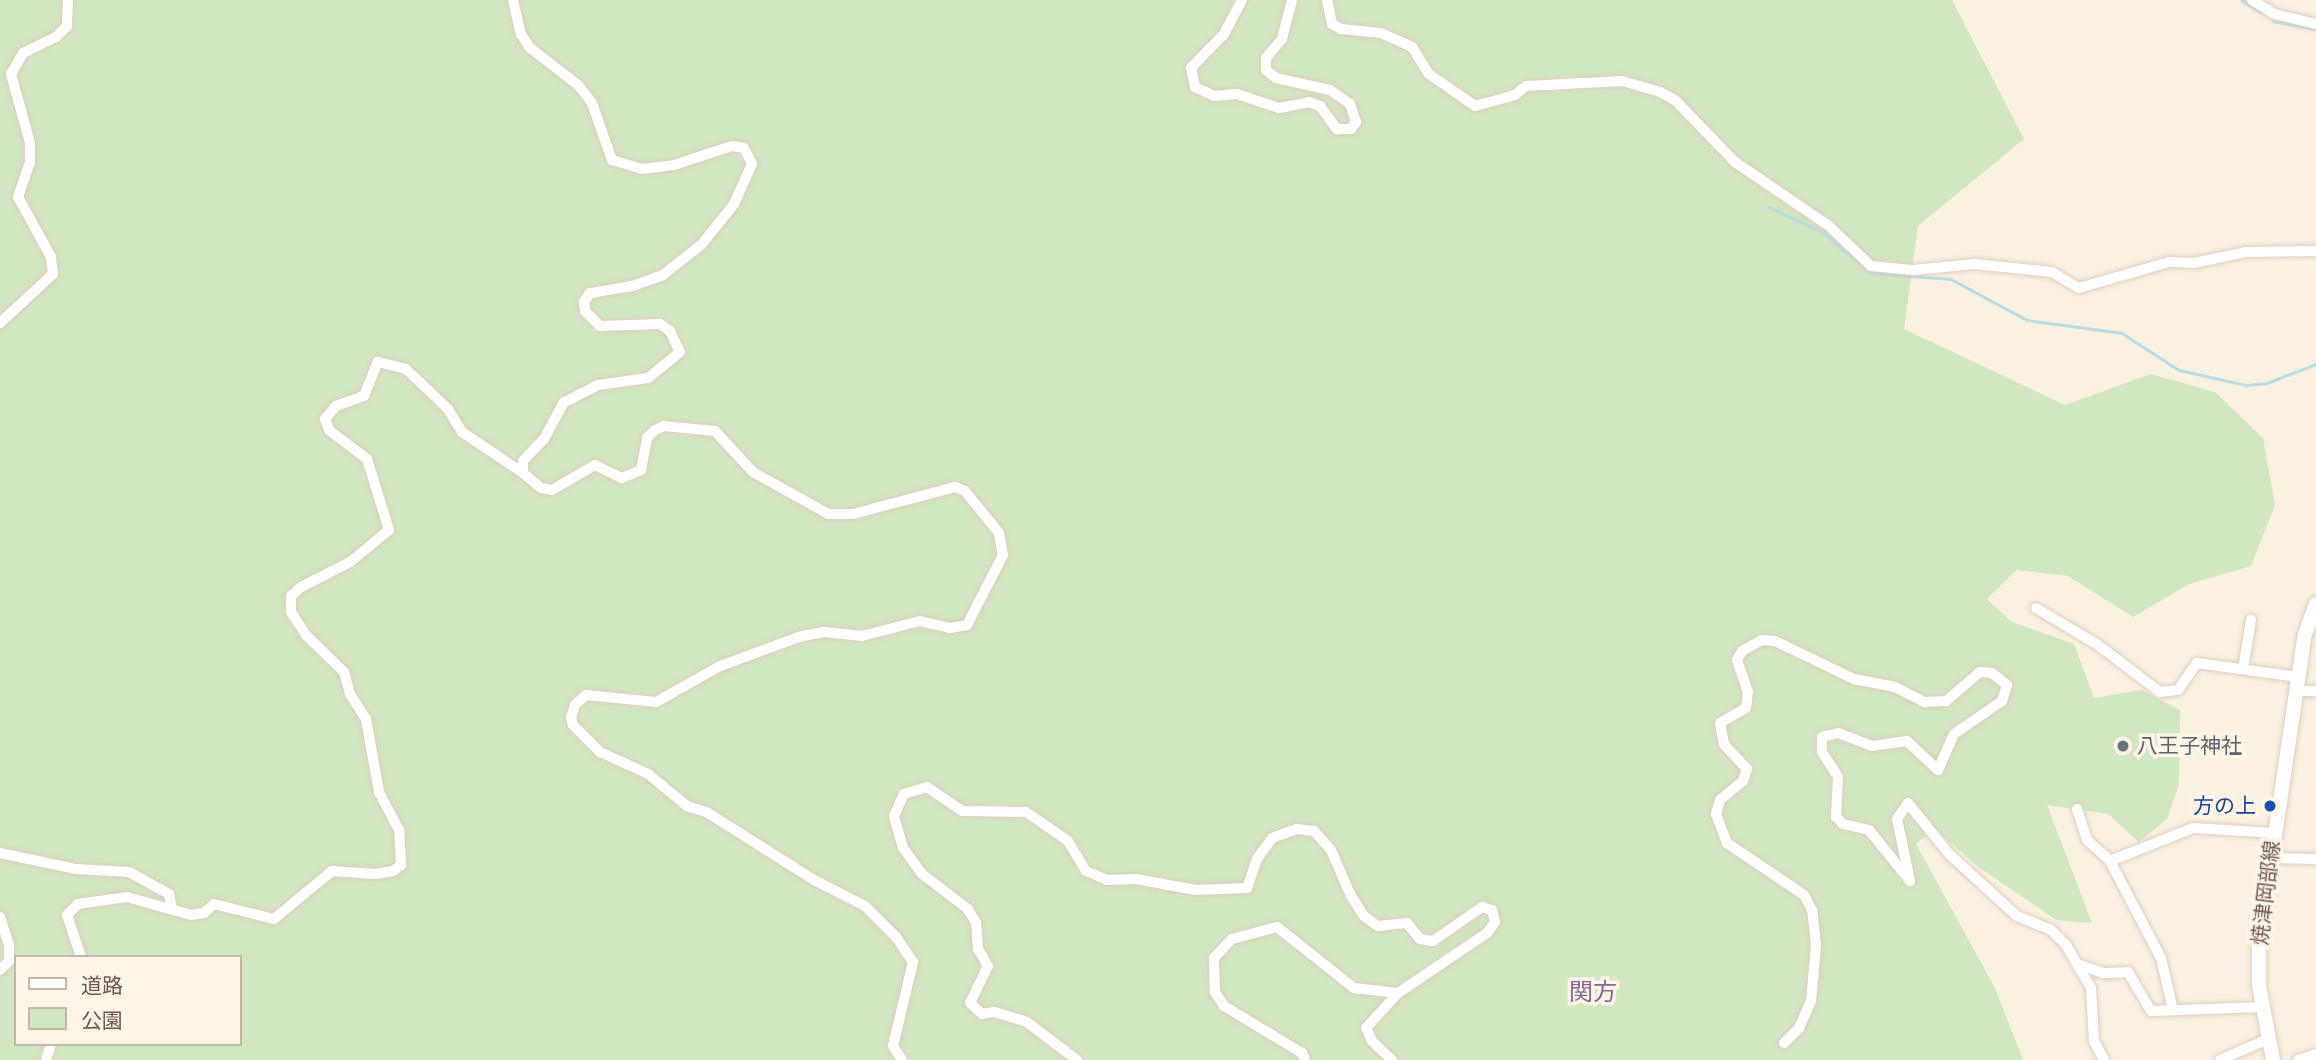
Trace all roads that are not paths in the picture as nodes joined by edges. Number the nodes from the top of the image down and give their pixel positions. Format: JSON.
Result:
{"nodes":[{"id":1,"x":68,"y":0,"type":"edge"},
{"id":2,"x":513,"y":0,"type":"edge"},
{"id":3,"x":1242,"y":0,"type":"edge"},
{"id":4,"x":1292,"y":0,"type":"edge"},
{"id":5,"x":1327,"y":0,"type":"edge"},
{"id":6,"x":2252,"y":0,"type":"edge"},
{"id":7,"x":2316,"y":24,"type":"edge"},
{"id":8,"x":2316,"y":251,"type":"edge"},
{"id":9,"x":0,"y":323,"type":"edge"},
{"id":10,"x":523,"y":473,"type":"junction"},
{"id":11,"x":2316,"y":604,"type":"edge"},
{"id":12,"x":2036,"y":608,"type":"dead end"},
{"id":13,"x":2251,"y":620,"type":"dead end"},
{"id":14,"x":2243,"y":669,"type":"junction"},
{"id":15,"x":2297,"y":684,"type":"junction"},
{"id":16,"x":2316,"y":691,"type":"edge"},
{"id":17,"x":2077,"y":809,"type":"dead end"},
{"id":18,"x":2274,"y":833,"type":"junction"},
{"id":19,"x":0,"y":853,"type":"edge"},
{"id":20,"x":2271,"y":858,"type":"junction"},
{"id":21,"x":2316,"y":859,"type":"edge"},
{"id":22,"x":2110,"y":861,"type":"junction"},
{"id":23,"x":172,"y":909,"type":"junction"},
{"id":24,"x":0,"y":917,"type":"edge"},
{"id":25,"x":80,"y":955,"type":"edge"},
{"id":26,"x":2079,"y":965,"type":"junction"},
{"id":27,"x":0,"y":970,"type":"edge"},
{"id":28,"x":1398,"y":993,"type":"junction"},
{"id":29,"x":2263,"y":1007,"type":"junction"},
{"id":30,"x":2173,"y":1010,"type":"junction"},
{"id":31,"x":2270,"y":1038,"type":"junction"},
{"id":32,"x":1784,"y":1043,"type":"dead end"},
{"id":33,"x":2316,"y":1054,"type":"edge"},
{"id":34,"x":902,"y":1060,"type":"edge"},
{"id":35,"x":1077,"y":1060,"type":"edge"},
{"id":36,"x":1305,"y":1060,"type":"edge"},
{"id":37,"x":1392,"y":1060,"type":"edge"},
{"id":38,"x":2104,"y":1060,"type":"edge"},
{"id":39,"x":2220,"y":1060,"type":"edge"},
{"id":40,"x":2273,"y":1060,"type":"edge"},
{"id":41,"x":2298,"y":1060,"type":"edge"}],
"edges":[{"from":1,"to":9,"type":"street"},
{"from":2,"to":10,"type":"street"},
{"from":3,"to":4,"type":"street"},
{"from":5,"to":8,"type":"street"},
{"from":6,"to":7,"type":"street"},
{"from":10,"to":23,"type":"street"},
{"from":10,"to":34,"type":"street"},
{"from":11,"to":15,"type":"main road","name":"焼津岡部線"},
{"from":12,"to":14,"type":"street"},
{"from":13,"to":14,"type":"street"},
{"from":14,"to":15,"type":"street"},
{"from":15,"to":16,"type":"street"},
{"from":15,"to":18,"type":"main road","name":"焼津岡部線"},
{"from":17,"to":22,"type":"street"},
{"from":18,"to":20,"type":"main road","name":"焼津岡部線"},
{"from":18,"to":22,"type":"street"},
{"from":19,"to":23,"type":"street"},
{"from":20,"to":21,"type":"street"},
{"from":20,"to":29,"type":"main road","name":"焼津岡部線"},
{"from":22,"to":30,"type":"street"},
{"from":23,"to":25,"type":"street"},
{"from":24,"to":27,"type":"street"},
{"from":26,"to":30,"type":"street"},
{"from":26,"to":32,"type":"street"},
{"from":26,"to":38,"type":"street"},
{"from":28,"to":35,"type":"street"},
{"from":28,"to":36,"type":"street"},
{"from":28,"to":37,"type":"street"},
{"from":29,"to":30,"type":"street"},
{"from":29,"to":31,"type":"main road","name":"焼津岡部線"},
{"from":31,"to":39,"type":"street"},
{"from":31,"to":40,"type":"main road","name":"焼津岡部線"},
{"from":33,"to":41,"type":"street"}]}
